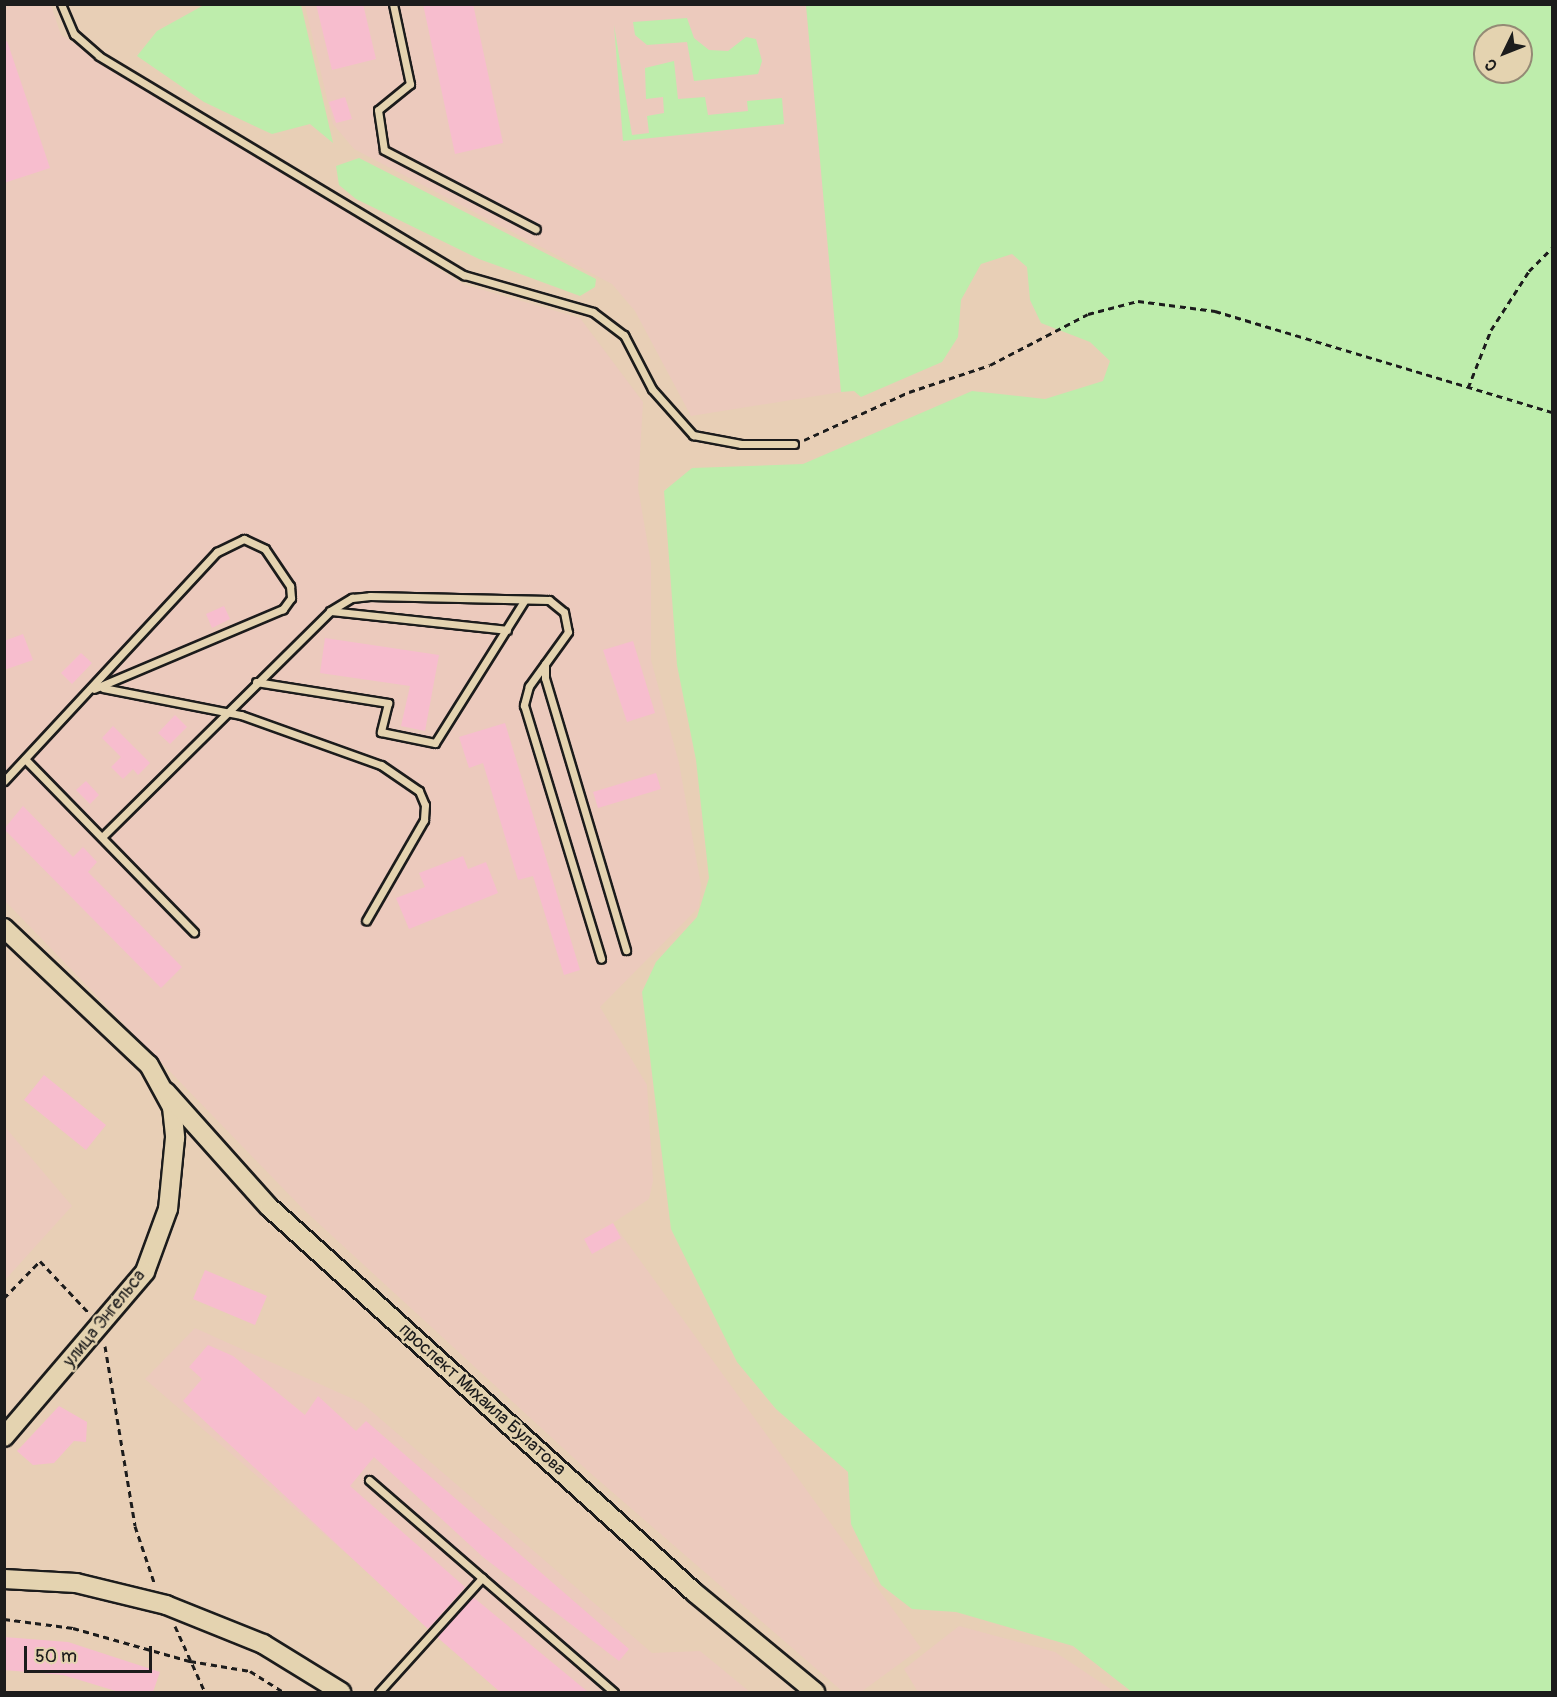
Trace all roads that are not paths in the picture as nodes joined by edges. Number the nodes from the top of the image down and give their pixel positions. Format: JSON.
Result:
{"nodes":[{"id":1,"x":61,"y":4,"type":"edge"},
{"id":2,"x":393,"y":4,"type":"edge"},
{"id":3,"x":536,"y":229,"type":"dead end"},
{"id":4,"x":794,"y":444,"type":"road end"},
{"id":5,"x":524,"y":601,"type":"junction"},
{"id":6,"x":330,"y":611,"type":"junction"},
{"id":7,"x":507,"y":630,"type":"junction"},
{"id":8,"x":546,"y":663,"type":"junction"},
{"id":9,"x":256,"y":682,"type":"junction"},
{"id":10,"x":94,"y":689,"type":"junction"},
{"id":11,"x":227,"y":711,"type":"junction"},
{"id":12,"x":25,"y":759,"type":"junction"},
{"id":13,"x":4,"y":781,"type":"edge"},
{"id":14,"x":102,"y":837,"type":"junction"},
{"id":15,"x":366,"y":921,"type":"dead end"},
{"id":16,"x":4,"y":928,"type":"edge"},
{"id":17,"x":194,"y":932,"type":"dead end"},
{"id":18,"x":626,"y":950,"type":"dead end"},
{"id":19,"x":601,"y":959,"type":"dead end"},
{"id":20,"x":166,"y":1092,"type":"junction"},
{"id":21,"x":4,"y":1437,"type":"edge"},
{"id":22,"x":369,"y":1480,"type":"dead end"},
{"id":23,"x":4,"y":1578,"type":"edge"},
{"id":24,"x":482,"y":1578,"type":"junction"},
{"id":25,"x":341,"y":1692,"type":"edge"},
{"id":26,"x":379,"y":1692,"type":"edge"},
{"id":27,"x":614,"y":1692,"type":"edge"},
{"id":28,"x":815,"y":1692,"type":"edge"}],
"edges":[{"from":1,"to":4,"type":"lane"},
{"from":2,"to":3,"type":"lane"},
{"from":5,"to":6,"type":"lane"},
{"from":5,"to":7,"type":"lane"},
{"from":5,"to":8,"type":"lane"},
{"from":6,"to":7,"type":"lane"},
{"from":6,"to":9,"type":"lane"},
{"from":7,"to":9,"type":"lane"},
{"from":8,"to":18,"type":"lane"},
{"from":8,"to":19,"type":"lane"},
{"from":9,"to":11,"type":"lane"},
{"from":10,"to":10,"type":"lane"},
{"from":10,"to":11,"type":"lane"},
{"from":10,"to":12,"type":"lane"},
{"from":11,"to":14,"type":"lane"},
{"from":11,"to":15,"type":"lane"},
{"from":12,"to":13,"type":"lane"},
{"from":12,"to":14,"type":"lane"},
{"from":14,"to":17,"type":"lane"},
{"from":16,"to":20,"type":"street","name":"улица Энгельса"},
{"from":20,"to":21,"type":"street","name":"улица Энгельса"},
{"from":20,"to":28,"type":"street","name":"проспект Михаила Булатова"},
{"from":22,"to":24,"type":"lane"},
{"from":23,"to":25,"type":"street"},
{"from":24,"to":26,"type":"lane"},
{"from":24,"to":27,"type":"lane"}]}
